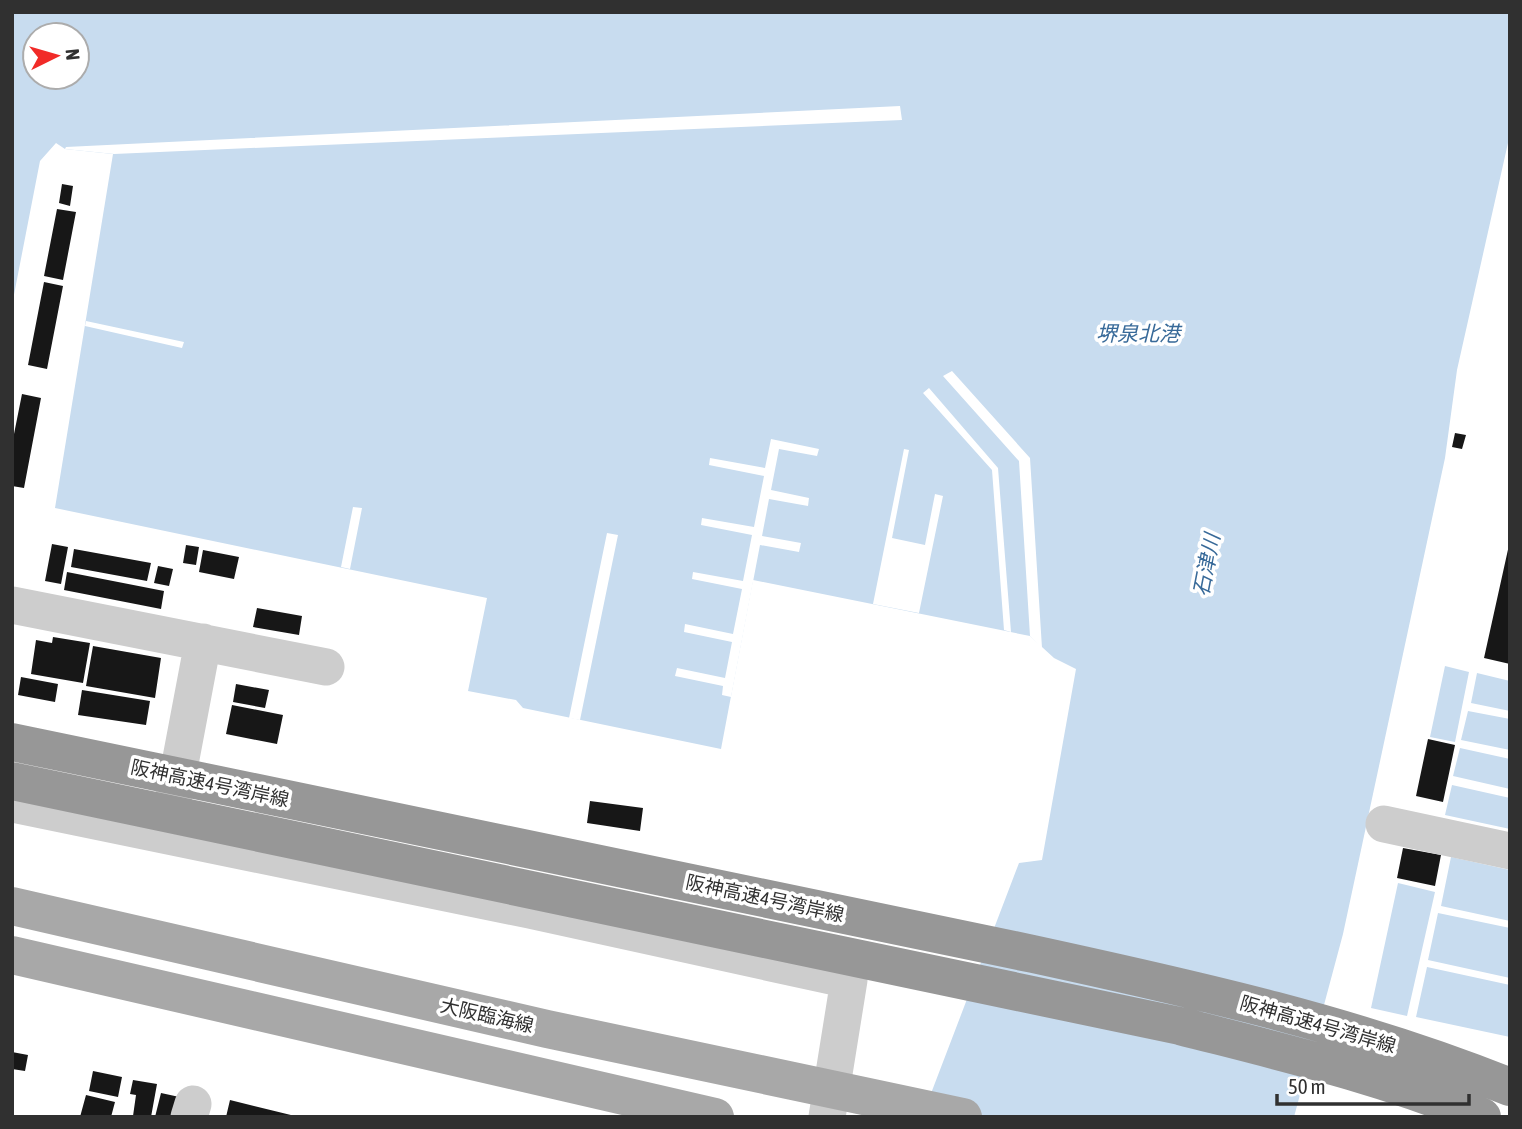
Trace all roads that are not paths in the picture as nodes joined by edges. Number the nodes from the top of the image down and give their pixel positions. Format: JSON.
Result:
{"nodes":[{"id":1,"x":12,"y":605,"type":"edge"},
{"id":2,"x":203,"y":642,"type":"junction"},
{"id":3,"x":326,"y":667,"type":"dead end"},
{"id":4,"x":12,"y":742,"type":"edge"},
{"id":5,"x":12,"y":781,"type":"edge"},
{"id":6,"x":12,"y":804,"type":"edge"},
{"id":7,"x":1384,"y":824,"type":"dead end"},
{"id":8,"x":167,"y":835,"type":"junction"},
{"id":9,"x":1510,"y":851,"type":"edge"},
{"id":10,"x":12,"y":906,"type":"edge"},
{"id":11,"x":12,"y":955,"type":"edge"},
{"id":12,"x":1510,"y":1087,"type":"edge"},
{"id":13,"x":830,"y":1103,"type":"edge"},
{"id":14,"x":715,"y":1117,"type":"edge"},
{"id":15,"x":963,"y":1117,"type":"edge"},
{"id":16,"x":1482,"y":1117,"type":"edge"}],
"edges":[{"from":1,"to":2,"type":"street"},
{"from":2,"to":3,"type":"street"},
{"from":2,"to":8,"type":"street"},
{"from":4,"to":12,"type":"highway","name":"阪神高速4号湾岸線","bridge":true},
{"from":5,"to":16,"type":"highway","name":"阪神高速4号湾岸線","bridge":true},
{"from":6,"to":8,"type":"street"},
{"from":7,"to":9,"type":"street"},
{"from":8,"to":13,"type":"street"},
{"from":10,"to":13,"type":"main road","name":"大阪臨海線"},
{"from":11,"to":14,"type":"main road"},
{"from":13,"to":15,"type":"main road","name":"大阪臨海線"}]}
